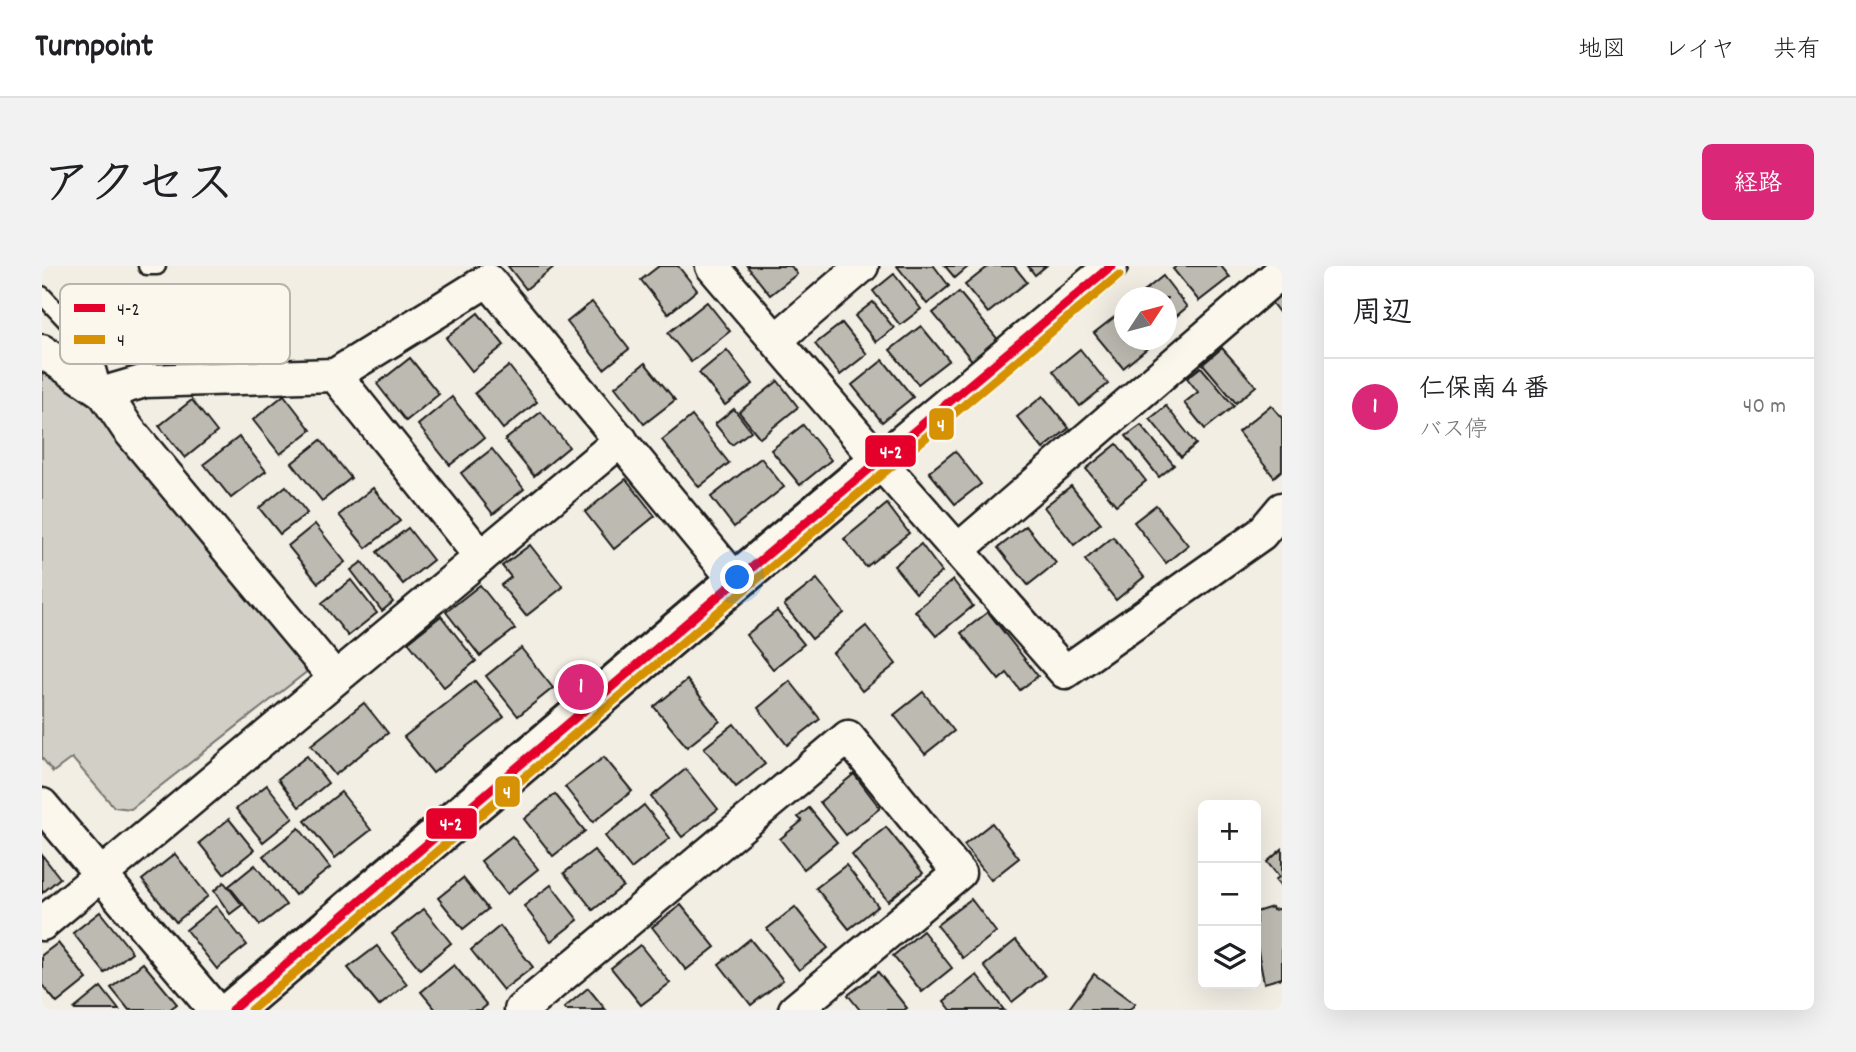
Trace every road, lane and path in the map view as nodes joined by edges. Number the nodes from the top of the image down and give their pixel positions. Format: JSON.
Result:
{"nodes":[{"id":1,"x":147,"y":266,"type":"edge"},
{"id":2,"x":157,"y":266,"type":"edge"},
{"id":3,"x":712,"y":266,"type":"edge"},
{"id":4,"x":863,"y":266,"type":"edge"},
{"id":5,"x":1111,"y":266,"type":"edge"},
{"id":6,"x":1282,"y":271,"type":"edge"},
{"id":7,"x":42,"y":295,"type":"edge"},
{"id":8,"x":60,"y":314,"type":"edge"},
{"id":9,"x":776,"y":340,"type":"junction"},
{"id":10,"x":42,"y":351,"type":"edge"},
{"id":11,"x":60,"y":363,"type":"edge"},
{"id":12,"x":61,"y":364,"type":"edge"},
{"id":13,"x":96,"y":364,"type":"edge"},
{"id":14,"x":335,"y":375,"type":"junction"},
{"id":15,"x":104,"y":393,"type":"junction"},
{"id":16,"x":621,"y":440,"type":"junction"},
{"id":17,"x":879,"y":461,"type":"junction"},
{"id":18,"x":1282,"y":509,"type":"edge"},
{"id":19,"x":958,"y":550,"type":"junction"},
{"id":20,"x":481,"y":557,"type":"junction"},
{"id":21,"x":736,"y":581,"type":"junction"},
{"id":22,"x":335,"y":678,"type":"junction"},
{"id":23,"x":42,"y":805,"type":"edge"},
{"id":24,"x":100,"y":875,"type":"junction"},
{"id":25,"x":42,"y":924,"type":"edge"},
{"id":26,"x":215,"y":1010,"type":"edge"},
{"id":27,"x":232,"y":1010,"type":"edge"},
{"id":28,"x":522,"y":1010,"type":"edge"},
{"id":29,"x":795,"y":1010,"type":"edge"}],
"edges":[{"from":1,"to":2,"type":"lane"},
{"from":3,"to":9,"type":"street"},
{"from":4,"to":9,"type":"street"},
{"from":5,"to":17,"type":"street"},
{"from":6,"to":19,"type":"street"},
{"from":7,"to":8,"type":"lane"},
{"from":9,"to":17,"type":"street"},
{"from":10,"to":11,"type":"street"},
{"from":12,"to":15,"type":"street"},
{"from":13,"to":15,"type":"lane"},
{"from":14,"to":15,"type":"street"},
{"from":14,"to":16,"type":"street"},
{"from":14,"to":20,"type":"street"},
{"from":15,"to":22,"type":"street"},
{"from":16,"to":20,"type":"street"},
{"from":16,"to":21,"type":"street"},
{"from":17,"to":19,"type":"street"},
{"from":17,"to":21,"type":"street"},
{"from":18,"to":19,"type":"street"},
{"from":20,"to":22,"type":"street"},
{"from":21,"to":27,"type":"street"},
{"from":22,"to":24,"type":"street"},
{"from":23,"to":24,"type":"street"},
{"from":24,"to":25,"type":"street"},
{"from":24,"to":26,"type":"street"},
{"from":28,"to":29,"type":"street"}]}
